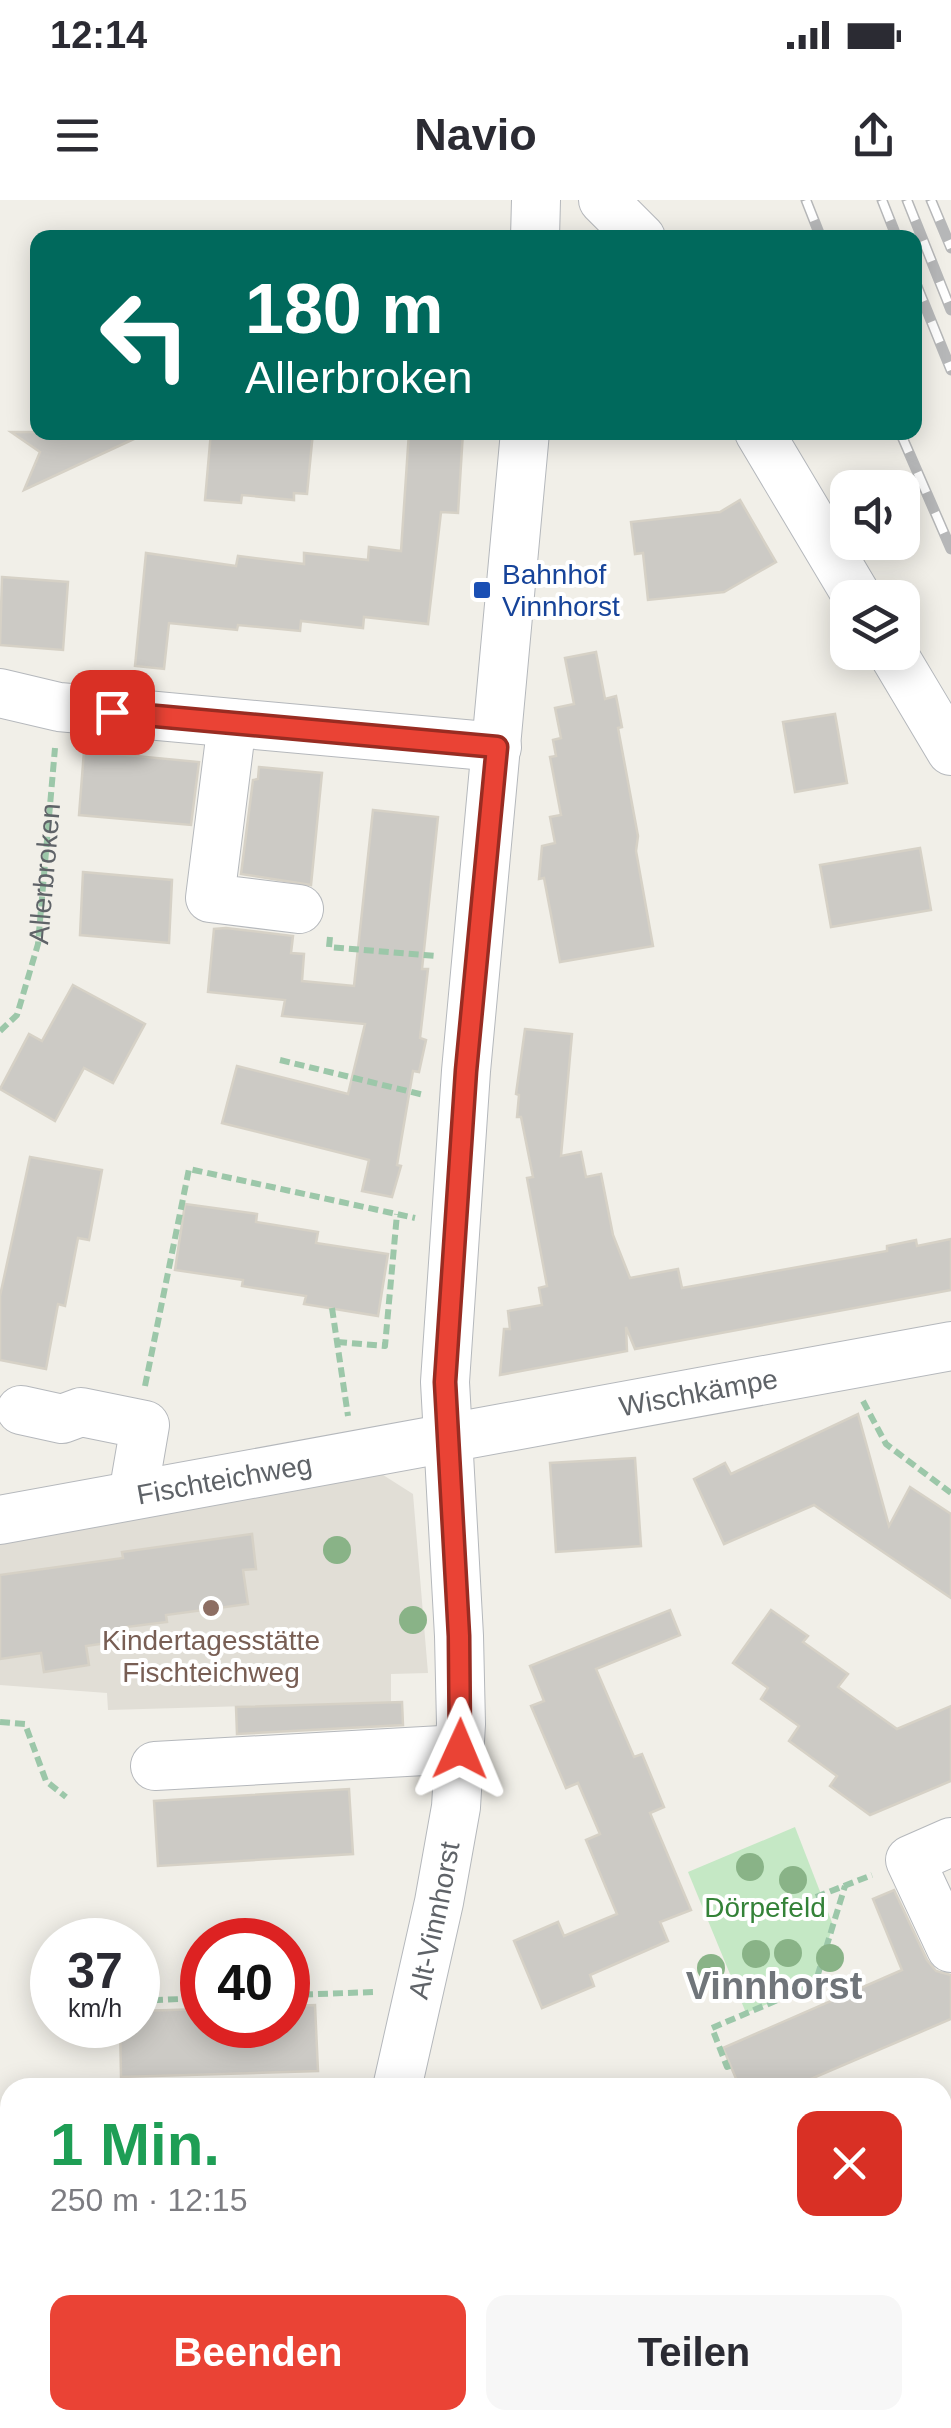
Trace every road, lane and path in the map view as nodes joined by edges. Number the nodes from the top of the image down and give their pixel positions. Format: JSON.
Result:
{"nodes":[{"id":1,"x":536,"y":200,"type":"edge"},
{"id":2,"x":603,"y":200,"type":"edge"},
{"id":3,"x":534,"y":230,"type":"edge"},
{"id":4,"x":634,"y":230,"type":"edge"},
{"id":5,"x":524,"y":440,"type":"edge"},
{"id":6,"x":764,"y":440,"type":"edge"},
{"id":7,"x":847,"y":580,"type":"edge"},
{"id":8,"x":903,"y":670,"type":"edge"},
{"id":9,"x":0,"y":692,"type":"edge"},
{"id":10,"x":59,"y":706,"type":"junction"},
{"id":11,"x":232,"y":722,"type":"junction"},
{"id":12,"x":497,"y":747,"type":"junction"},
{"id":13,"x":951,"y":751,"type":"edge"},
{"id":14,"x":300,"y":908,"type":"joint"},
{"id":15,"x":476,"y":960,"type":"junction"},
{"id":16,"x":0,"y":1031,"type":"edge"},
{"id":17,"x":280,"y":1060,"type":"dead end"},
{"id":18,"x":464,"y":1104,"type":"junction"},
{"id":19,"x":397,"y":1214,"type":"junction"},
{"id":20,"x":456,"y":1226,"type":"junction"},
{"id":21,"x":332,"y":1308,"type":"dead end"},
{"id":22,"x":337,"y":1342,"type":"junction"},
{"id":23,"x":951,"y":1346,"type":"edge"},
{"id":24,"x":844,"y":1364,"type":"junction"},
{"id":25,"x":21,"y":1410,"type":"dead end"},
{"id":26,"x":137,"y":1422,"type":"junction"},
{"id":27,"x":447,"y":1436,"type":"junction"},
{"id":28,"x":354,"y":1453,"type":"junction"},
{"id":29,"x":951,"y":1493,"type":"edge"},
{"id":30,"x":133,"y":1496,"type":"junction"},
{"id":31,"x":0,"y":1520,"type":"edge"},
{"id":32,"x":0,"y":1722,"type":"edge"},
{"id":33,"x":460,"y":1749,"type":"junction"},
{"id":34,"x":155,"y":1766,"type":"dead end"},
{"id":35,"x":66,"y":1797,"type":"dead end"},
{"id":36,"x":931,"y":1851,"type":"edge"},
{"id":37,"x":845,"y":1886,"type":"junction"},
{"id":38,"x":788,"y":1908,"type":"dead end"},
{"id":39,"x":951,"y":1948,"type":"edge"},
{"id":40,"x":419,"y":1990,"type":"junction"},
{"id":41,"x":310,"y":1994,"type":"edge"},
{"id":42,"x":730,"y":2066,"type":"dead end"},
{"id":43,"x":399,"y":2078,"type":"edge"}],
"edges":[{"from":1,"to":3,"type":"street"},
{"from":2,"to":4,"type":"street"},
{"from":5,"to":12,"type":"street","name":"Alt-Vinnhorst"},
{"from":6,"to":7,"type":"street"},
{"from":8,"to":13,"type":"street"},
{"from":9,"to":10,"type":"street"},
{"from":10,"to":11,"type":"street"},
{"from":10,"to":16,"type":"path","name":"Allerbroken"},
{"from":11,"to":12,"type":"street"},
{"from":11,"to":14,"type":"street"},
{"from":12,"to":15,"type":"street","name":"Alt-Vinnhorst"},
{"from":14,"to":15,"type":"path"},
{"from":15,"to":18,"type":"street","name":"Alt-Vinnhorst"},
{"from":17,"to":18,"type":"path"},
{"from":18,"to":20,"type":"street","name":"Alt-Vinnhorst"},
{"from":19,"to":20,"type":"path"},
{"from":19,"to":22,"type":"path"},
{"from":19,"to":26,"type":"path"},
{"from":20,"to":27,"type":"street","name":"Alt-Vinnhorst"},
{"from":21,"to":22,"type":"path"},
{"from":22,"to":28,"type":"path"},
{"from":23,"to":24,"type":"street","name":"Wischkämpe"},
{"from":24,"to":27,"type":"street","name":"Wischkämpe"},
{"from":24,"to":29,"type":"path"},
{"from":25,"to":26,"type":"street"},
{"from":26,"to":30,"type":"street"},
{"from":27,"to":28,"type":"street","name":"Fischteichweg"},
{"from":27,"to":33,"type":"street","name":"Alt-Vinnhorst"},
{"from":28,"to":30,"type":"street","name":"Fischteichweg"},
{"from":30,"to":31,"type":"street","name":"Fischteichweg"},
{"from":32,"to":35,"type":"path"},
{"from":33,"to":34,"type":"street"},
{"from":33,"to":40,"type":"street","name":"Alt-Vinnhorst"},
{"from":36,"to":37,"type":"path"},
{"from":36,"to":39,"type":"street"},
{"from":37,"to":38,"type":"path"},
{"from":37,"to":42,"type":"path"},
{"from":40,"to":41,"type":"path"},
{"from":40,"to":43,"type":"street","name":"Alt-Vinnhorst"}]}
